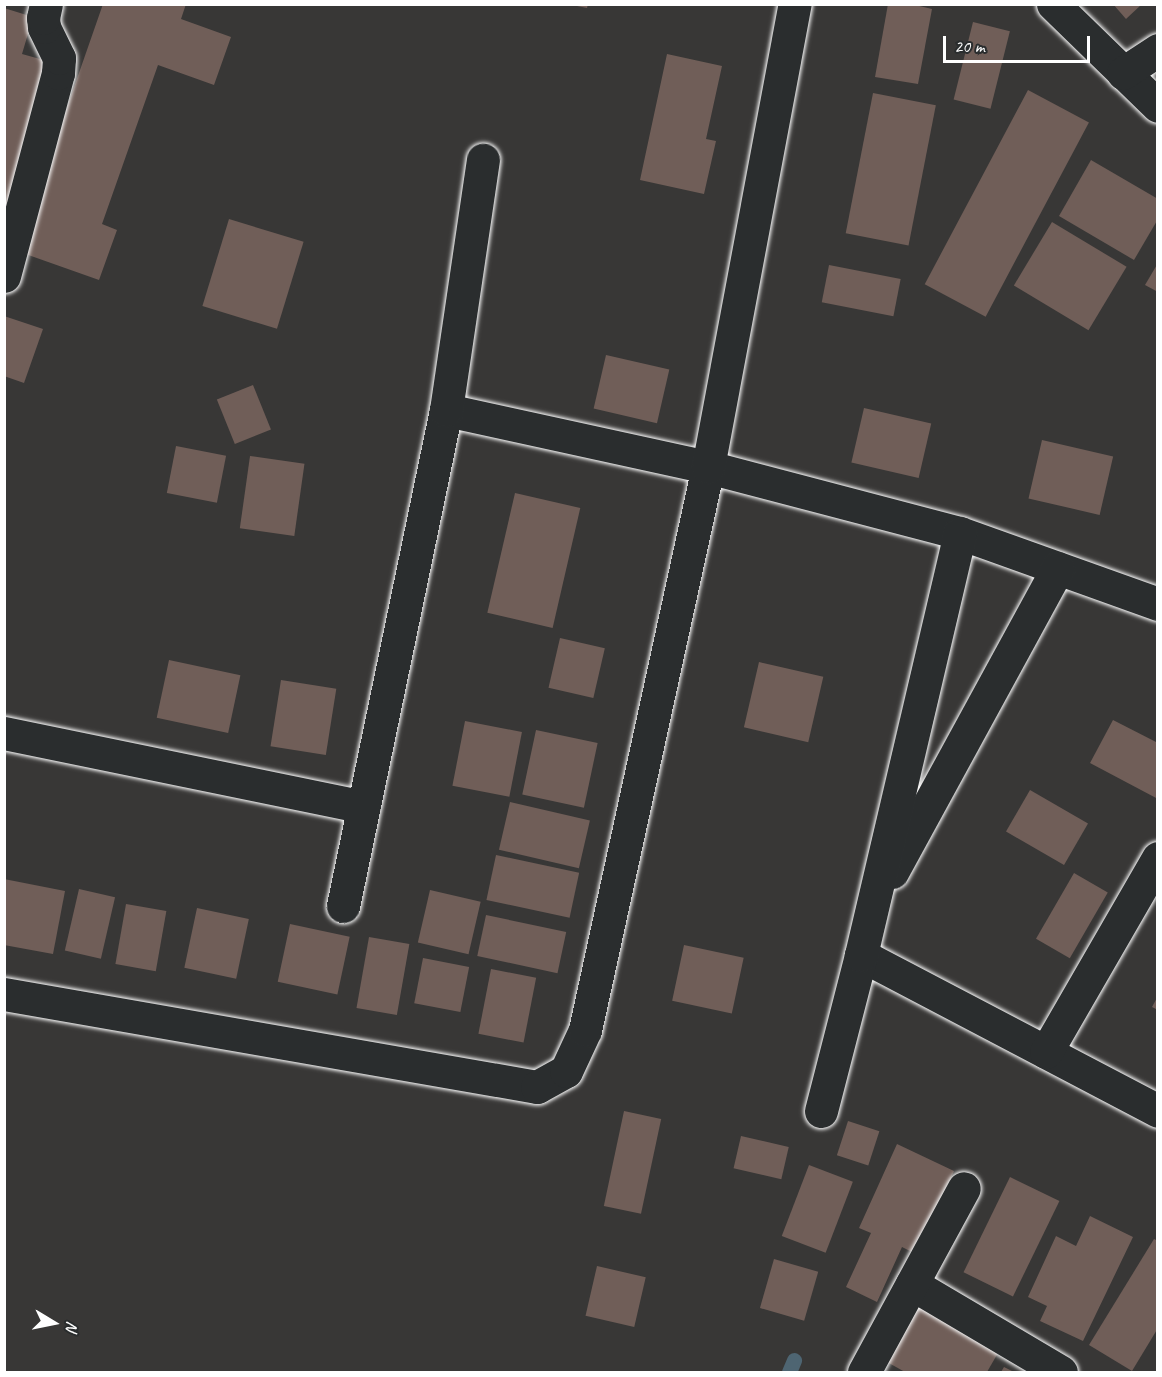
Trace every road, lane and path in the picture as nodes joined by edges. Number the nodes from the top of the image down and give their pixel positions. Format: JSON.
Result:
{"nodes":[{"id":1,"x":46,"y":4,"type":"edge"},
{"id":2,"x":795,"y":4,"type":"edge"},
{"id":3,"x":1053,"y":4,"type":"edge"},
{"id":4,"x":1158,"y":50,"type":"edge"},
{"id":5,"x":1123,"y":73,"type":"junction"},
{"id":6,"x":1158,"y":106,"type":"edge"},
{"id":7,"x":483,"y":160,"type":"dead end"},
{"id":8,"x":4,"y":276,"type":"edge"},
{"id":9,"x":446,"y":410,"type":"junction"},
{"id":10,"x":708,"y":467,"type":"junction"},
{"id":11,"x":960,"y":532,"type":"junction"},
{"id":12,"x":1058,"y":568,"type":"junction"},
{"id":13,"x":1158,"y":604,"type":"edge"},
{"id":14,"x":4,"y":733,"type":"edge"},
{"id":15,"x":363,"y":807,"type":"junction"},
{"id":16,"x":1158,"y":858,"type":"edge"},
{"id":17,"x":343,"y":906,"type":"dead end"},
{"id":18,"x":872,"y":909,"type":"junction"},
{"id":19,"x":861,"y":955,"type":"junction"},
{"id":20,"x":4,"y":994,"type":"edge"},
{"id":21,"x":1046,"y":1052,"type":"junction"},
{"id":22,"x":821,"y":1111,"type":"dead end"},
{"id":23,"x":1158,"y":1111,"type":"edge"},
{"id":24,"x":963,"y":1188,"type":"dead end"},
{"id":25,"x":912,"y":1284,"type":"junction"},
{"id":26,"x":864,"y":1372,"type":"edge"},
{"id":27,"x":1061,"y":1372,"type":"edge"}],
"edges":[{"from":1,"to":8,"type":"street"},
{"from":2,"to":10,"type":"street"},
{"from":3,"to":5,"type":"street"},
{"from":4,"to":5,"type":"street"},
{"from":5,"to":6,"type":"street"},
{"from":7,"to":9,"type":"street"},
{"from":9,"to":10,"type":"street"},
{"from":9,"to":15,"type":"street"},
{"from":10,"to":11,"type":"street"},
{"from":10,"to":20,"type":"street"},
{"from":11,"to":12,"type":"street"},
{"from":11,"to":18,"type":"street"},
{"from":12,"to":13,"type":"street"},
{"from":12,"to":18,"type":"street"},
{"from":14,"to":15,"type":"street"},
{"from":15,"to":17,"type":"street"},
{"from":16,"to":21,"type":"street"},
{"from":18,"to":19,"type":"street"},
{"from":19,"to":21,"type":"street"},
{"from":19,"to":22,"type":"street"},
{"from":21,"to":23,"type":"street"},
{"from":24,"to":25,"type":"street"},
{"from":25,"to":26,"type":"street"},
{"from":25,"to":27,"type":"street"}]}
